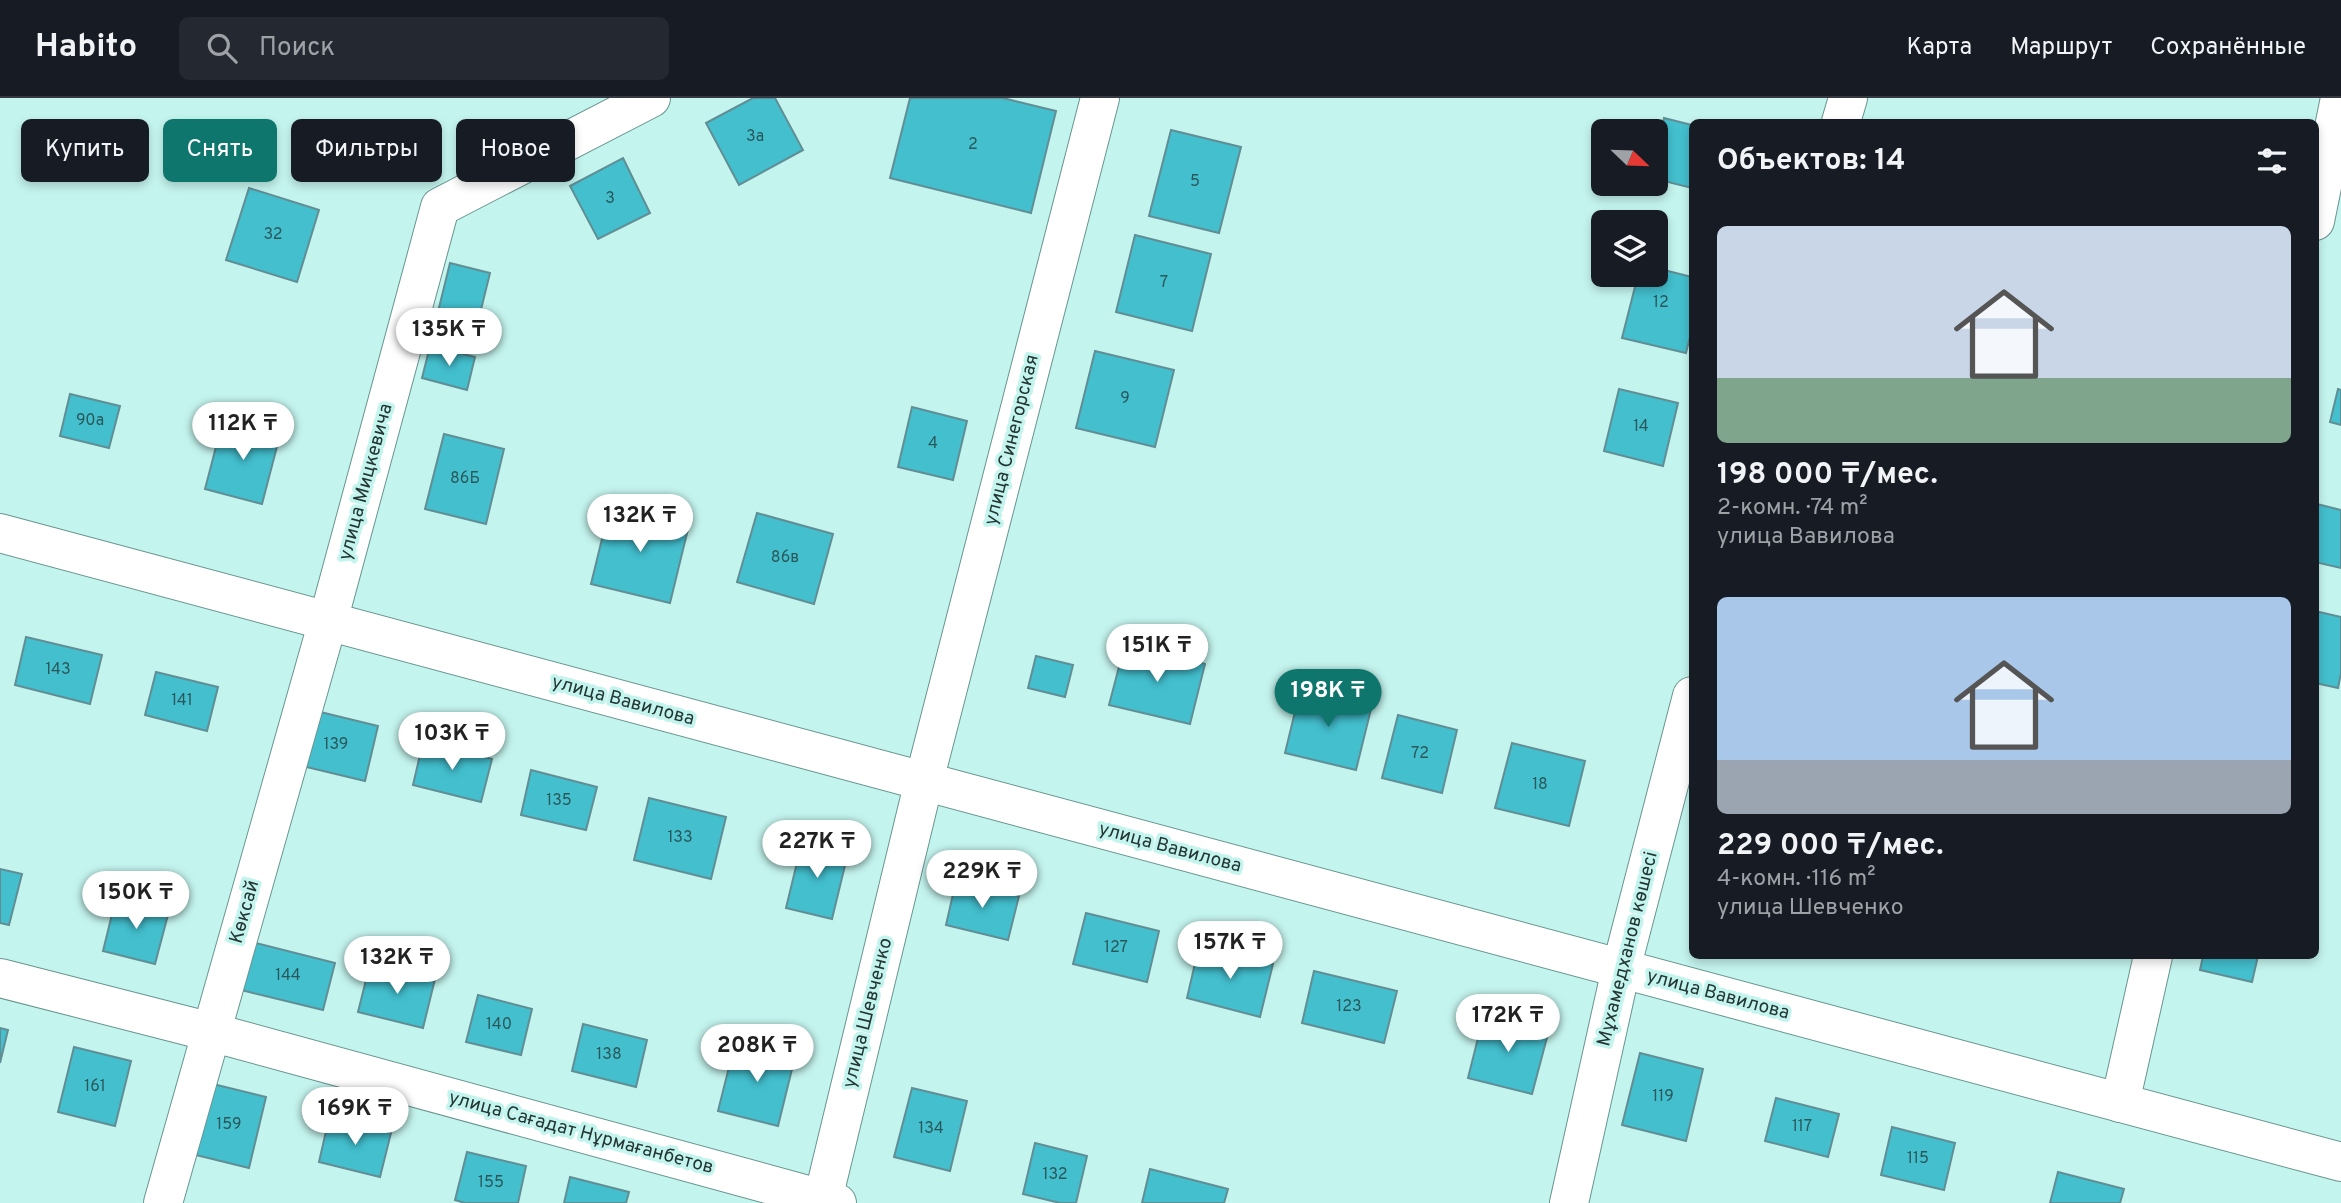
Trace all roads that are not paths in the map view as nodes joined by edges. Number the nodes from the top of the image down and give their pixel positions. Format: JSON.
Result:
{"nodes":[{"id":1,"x":651,"y":98,"type":"edge"},
{"id":2,"x":1100,"y":98,"type":"edge"},
{"id":3,"x":1848,"y":98,"type":"edge"},
{"id":4,"x":2340,"y":98,"type":"edge"},
{"id":5,"x":605,"y":109,"type":"edge"},
{"id":6,"x":1842,"y":119,"type":"edge"},
{"id":7,"x":2319,"y":201,"type":"edge"},
{"id":8,"x":0,"y":533,"type":"edge"},
{"id":9,"x":328,"y":621,"type":"junction"},
{"id":10,"x":1689,"y":708,"type":"edge"},
{"id":11,"x":924,"y":781,"type":"junction"},
{"id":12,"x":2152,"y":959,"type":"edge"},
{"id":13,"x":1622,"y":969,"type":"junction"},
{"id":14,"x":0,"y":978,"type":"edge"},
{"id":15,"x":211,"y":1032,"type":"junction"},
{"id":16,"x":2120,"y":1103,"type":"junction"},
{"id":17,"x":2341,"y":1162,"type":"edge"},
{"id":18,"x":827,"y":1202,"type":"edge"},
{"id":19,"x":163,"y":1203,"type":"edge"},
{"id":20,"x":1569,"y":1203,"type":"edge"}],
"edges":[{"from":1,"to":5,"type":"street","name":"улица Мицкевича"},
{"from":2,"to":11,"type":"street","name":"улица Синегорская"},
{"from":3,"to":6,"type":"street"},
{"from":4,"to":7,"type":"street"},
{"from":5,"to":9,"type":"street","name":"улица Мицкевича"},
{"from":8,"to":9,"type":"street","name":"улица Вавилова"},
{"from":9,"to":11,"type":"street","name":"улица Вавилова"},
{"from":9,"to":15,"type":"street","name":"Көксай"},
{"from":10,"to":13,"type":"street","name":"Мұхамедханов көшесі"},
{"from":11,"to":13,"type":"street","name":"улица Вавилова"},
{"from":11,"to":18,"type":"street","name":"улица Шевченко"},
{"from":12,"to":16,"type":"street"},
{"from":13,"to":16,"type":"street","name":"улица Вавилова"},
{"from":13,"to":20,"type":"street","name":"Мұхамедханов көшесі"},
{"from":14,"to":15,"type":"street","name":"улица Сағадат Нұрмағанбетов"},
{"from":15,"to":18,"type":"street","name":"улица Сағадат Нұрмағанбетов"},
{"from":15,"to":19,"type":"street","name":"Көксай"},
{"from":16,"to":17,"type":"street","name":"улица Вавилова"}]}
